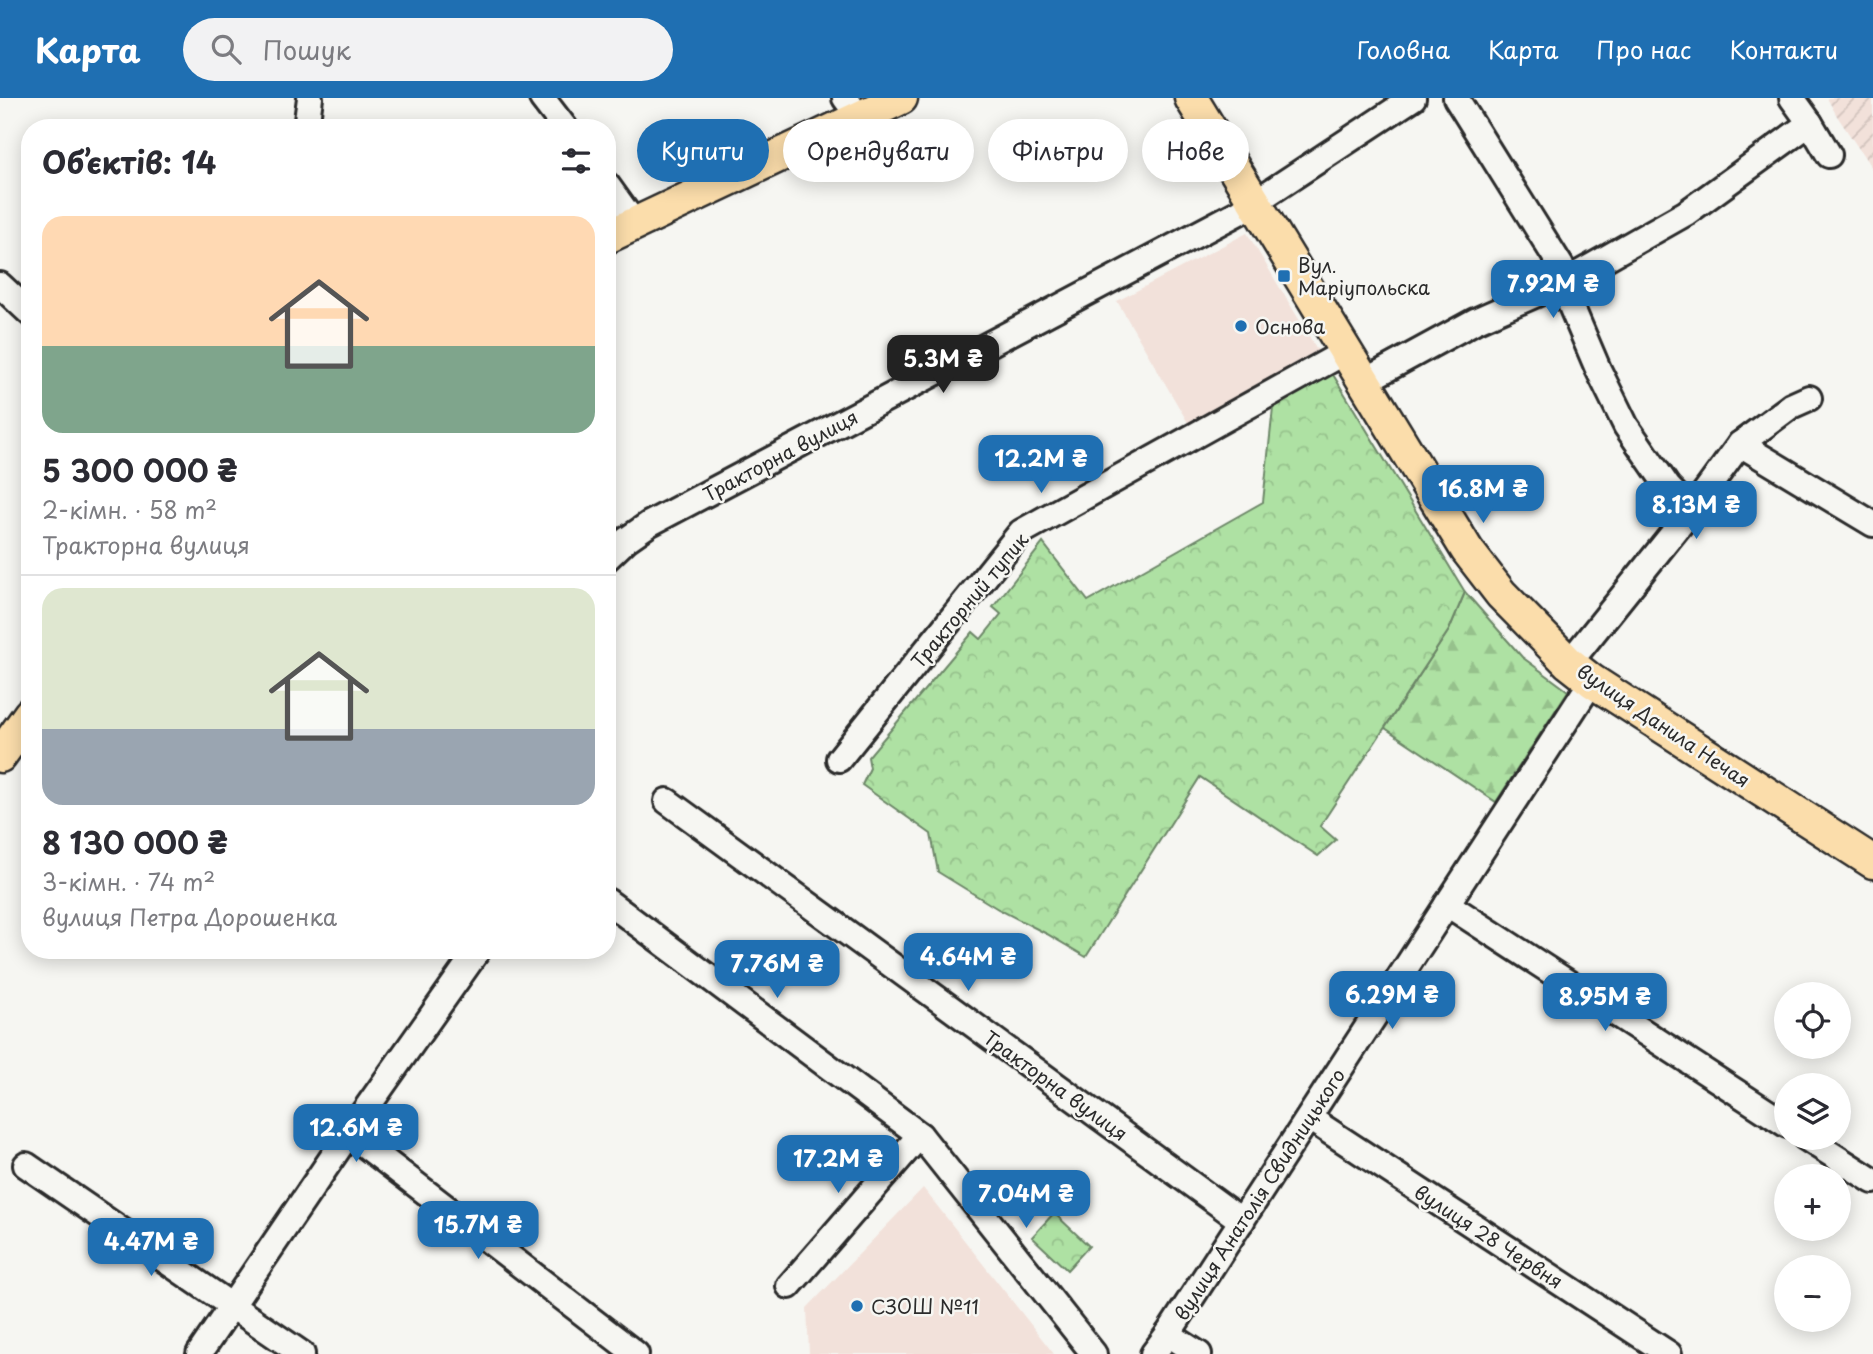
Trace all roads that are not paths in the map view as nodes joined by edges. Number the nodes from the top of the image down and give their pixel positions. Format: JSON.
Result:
{"nodes":[{"id":1,"x":310,"y":98,"type":"edge"},
{"id":2,"x":542,"y":98,"type":"edge"},
{"id":3,"x":901,"y":98,"type":"edge"},
{"id":4,"x":1191,"y":98,"type":"edge"},
{"id":5,"x":1413,"y":98,"type":"edge"},
{"id":6,"x":1456,"y":98,"type":"edge"},
{"id":7,"x":1792,"y":98,"type":"edge"},
{"id":8,"x":852,"y":108,"type":"edge"},
{"id":9,"x":307,"y":119,"type":"edge"},
{"id":10,"x":558,"y":119,"type":"edge"},
{"id":11,"x":1810,"y":123,"type":"junction"},
{"id":12,"x":1829,"y":155,"type":"dead end"},
{"id":13,"x":1255,"y":202,"type":"junction"},
{"id":14,"x":621,"y":231,"type":"edge"},
{"id":15,"x":1564,"y":282,"type":"junction"},
{"id":16,"x":1,"y":283,"type":"edge"},
{"id":17,"x":21,"y":304,"type":"edge"},
{"id":18,"x":1347,"y":351,"type":"junction"},
{"id":19,"x":1365,"y":381,"type":"junction"},
{"id":20,"x":1809,"y":398,"type":"dead end"},
{"id":21,"x":1740,"y":444,"type":"junction"},
{"id":22,"x":1691,"y":511,"type":"junction"},
{"id":23,"x":1873,"y":524,"type":"edge"},
{"id":24,"x":616,"y":549,"type":"edge"},
{"id":25,"x":1581,"y":672,"type":"junction"},
{"id":26,"x":21,"y":727,"type":"edge"},
{"id":27,"x":0,"y":756,"type":"edge"},
{"id":28,"x":839,"y":759,"type":"dead end"},
{"id":29,"x":667,"y":801,"type":"dead end"},
{"id":30,"x":1873,"y":862,"type":"edge"},
{"id":31,"x":1447,"y":904,"type":"junction"},
{"id":32,"x":616,"y":908,"type":"edge"},
{"id":33,"x":472,"y":959,"type":"edge"},
{"id":34,"x":1774,"y":1117,"type":"edge"},
{"id":35,"x":1309,"y":1118,"type":"junction"},
{"id":36,"x":349,"y":1133,"type":"junction"},
{"id":37,"x":920,"y":1135,"type":"junction"},
{"id":38,"x":1825,"y":1150,"type":"edge"},
{"id":39,"x":26,"y":1165,"type":"dead end"},
{"id":40,"x":1873,"y":1181,"type":"edge"},
{"id":41,"x":1242,"y":1221,"type":"junction"},
{"id":42,"x":789,"y":1286,"type":"dead end"},
{"id":43,"x":232,"y":1306,"type":"junction"},
{"id":44,"x":1168,"y":1334,"type":"junction"},
{"id":45,"x":199,"y":1354,"type":"edge"},
{"id":46,"x":302,"y":1354,"type":"edge"},
{"id":47,"x":635,"y":1354,"type":"edge"},
{"id":48,"x":1094,"y":1354,"type":"edge"},
{"id":49,"x":1153,"y":1354,"type":"edge"},
{"id":50,"x":1199,"y":1354,"type":"edge"},
{"id":51,"x":1669,"y":1354,"type":"edge"}],
"edges":[{"from":1,"to":9,"type":"street"},
{"from":2,"to":10,"type":"street"},
{"from":3,"to":8,"type":"main road"},
{"from":4,"to":13,"type":"main road","name":"вулиця Данила Нечая"},
{"from":5,"to":13,"type":"street","name":"Тракторна вулиця"},
{"from":6,"to":15,"type":"street"},
{"from":7,"to":11,"type":"street"},
{"from":8,"to":14,"type":"main road"},
{"from":11,"to":12,"type":"street"},
{"from":11,"to":15,"type":"street"},
{"from":13,"to":18,"type":"main road","name":"вулиця Данила Нечая"},
{"from":13,"to":24,"type":"street","name":"Тракторна вулиця"},
{"from":15,"to":19,"type":"street"},
{"from":15,"to":22,"type":"street"},
{"from":16,"to":17,"type":"street"},
{"from":18,"to":19,"type":"main road","name":"вулиця Данила Нечая"},
{"from":18,"to":28,"type":"street","name":"Тракторний тупик"},
{"from":19,"to":25,"type":"main road","name":"вулиця Данила Нечая"},
{"from":20,"to":21,"type":"street","name":"вулиця Анатолія Свидницького"},
{"from":21,"to":22,"type":"street","name":"вулиця Анатолія Свидницького"},
{"from":21,"to":23,"type":"street"},
{"from":22,"to":25,"type":"street","name":"вулиця Анатолія Свидницького"},
{"from":25,"to":30,"type":"main road","name":"вулиця Данила Нечая"},
{"from":25,"to":31,"type":"street","name":"вулиця Анатолія Свидницького"},
{"from":26,"to":27,"type":"main road"},
{"from":29,"to":41,"type":"street","name":"Тракторна вулиця"},
{"from":31,"to":34,"type":"street"},
{"from":31,"to":35,"type":"street","name":"вулиця Анатолія Свидницького"},
{"from":32,"to":37,"type":"street"},
{"from":33,"to":36,"type":"street"},
{"from":35,"to":41,"type":"street","name":"вулиця Анатолія Свидницького"},
{"from":35,"to":51,"type":"street","name":"вулиця 28 Червня"},
{"from":36,"to":43,"type":"street"},
{"from":36,"to":47,"type":"street"},
{"from":37,"to":42,"type":"street"},
{"from":37,"to":48,"type":"street"},
{"from":38,"to":40,"type":"street"},
{"from":39,"to":43,"type":"street"},
{"from":41,"to":44,"type":"street","name":"вулиця Анатолія Свидницького"},
{"from":43,"to":45,"type":"street"},
{"from":43,"to":46,"type":"street"},
{"from":44,"to":49,"type":"street","name":"вулиця Анатолія Свидницького"},
{"from":44,"to":50,"type":"street"}]}
